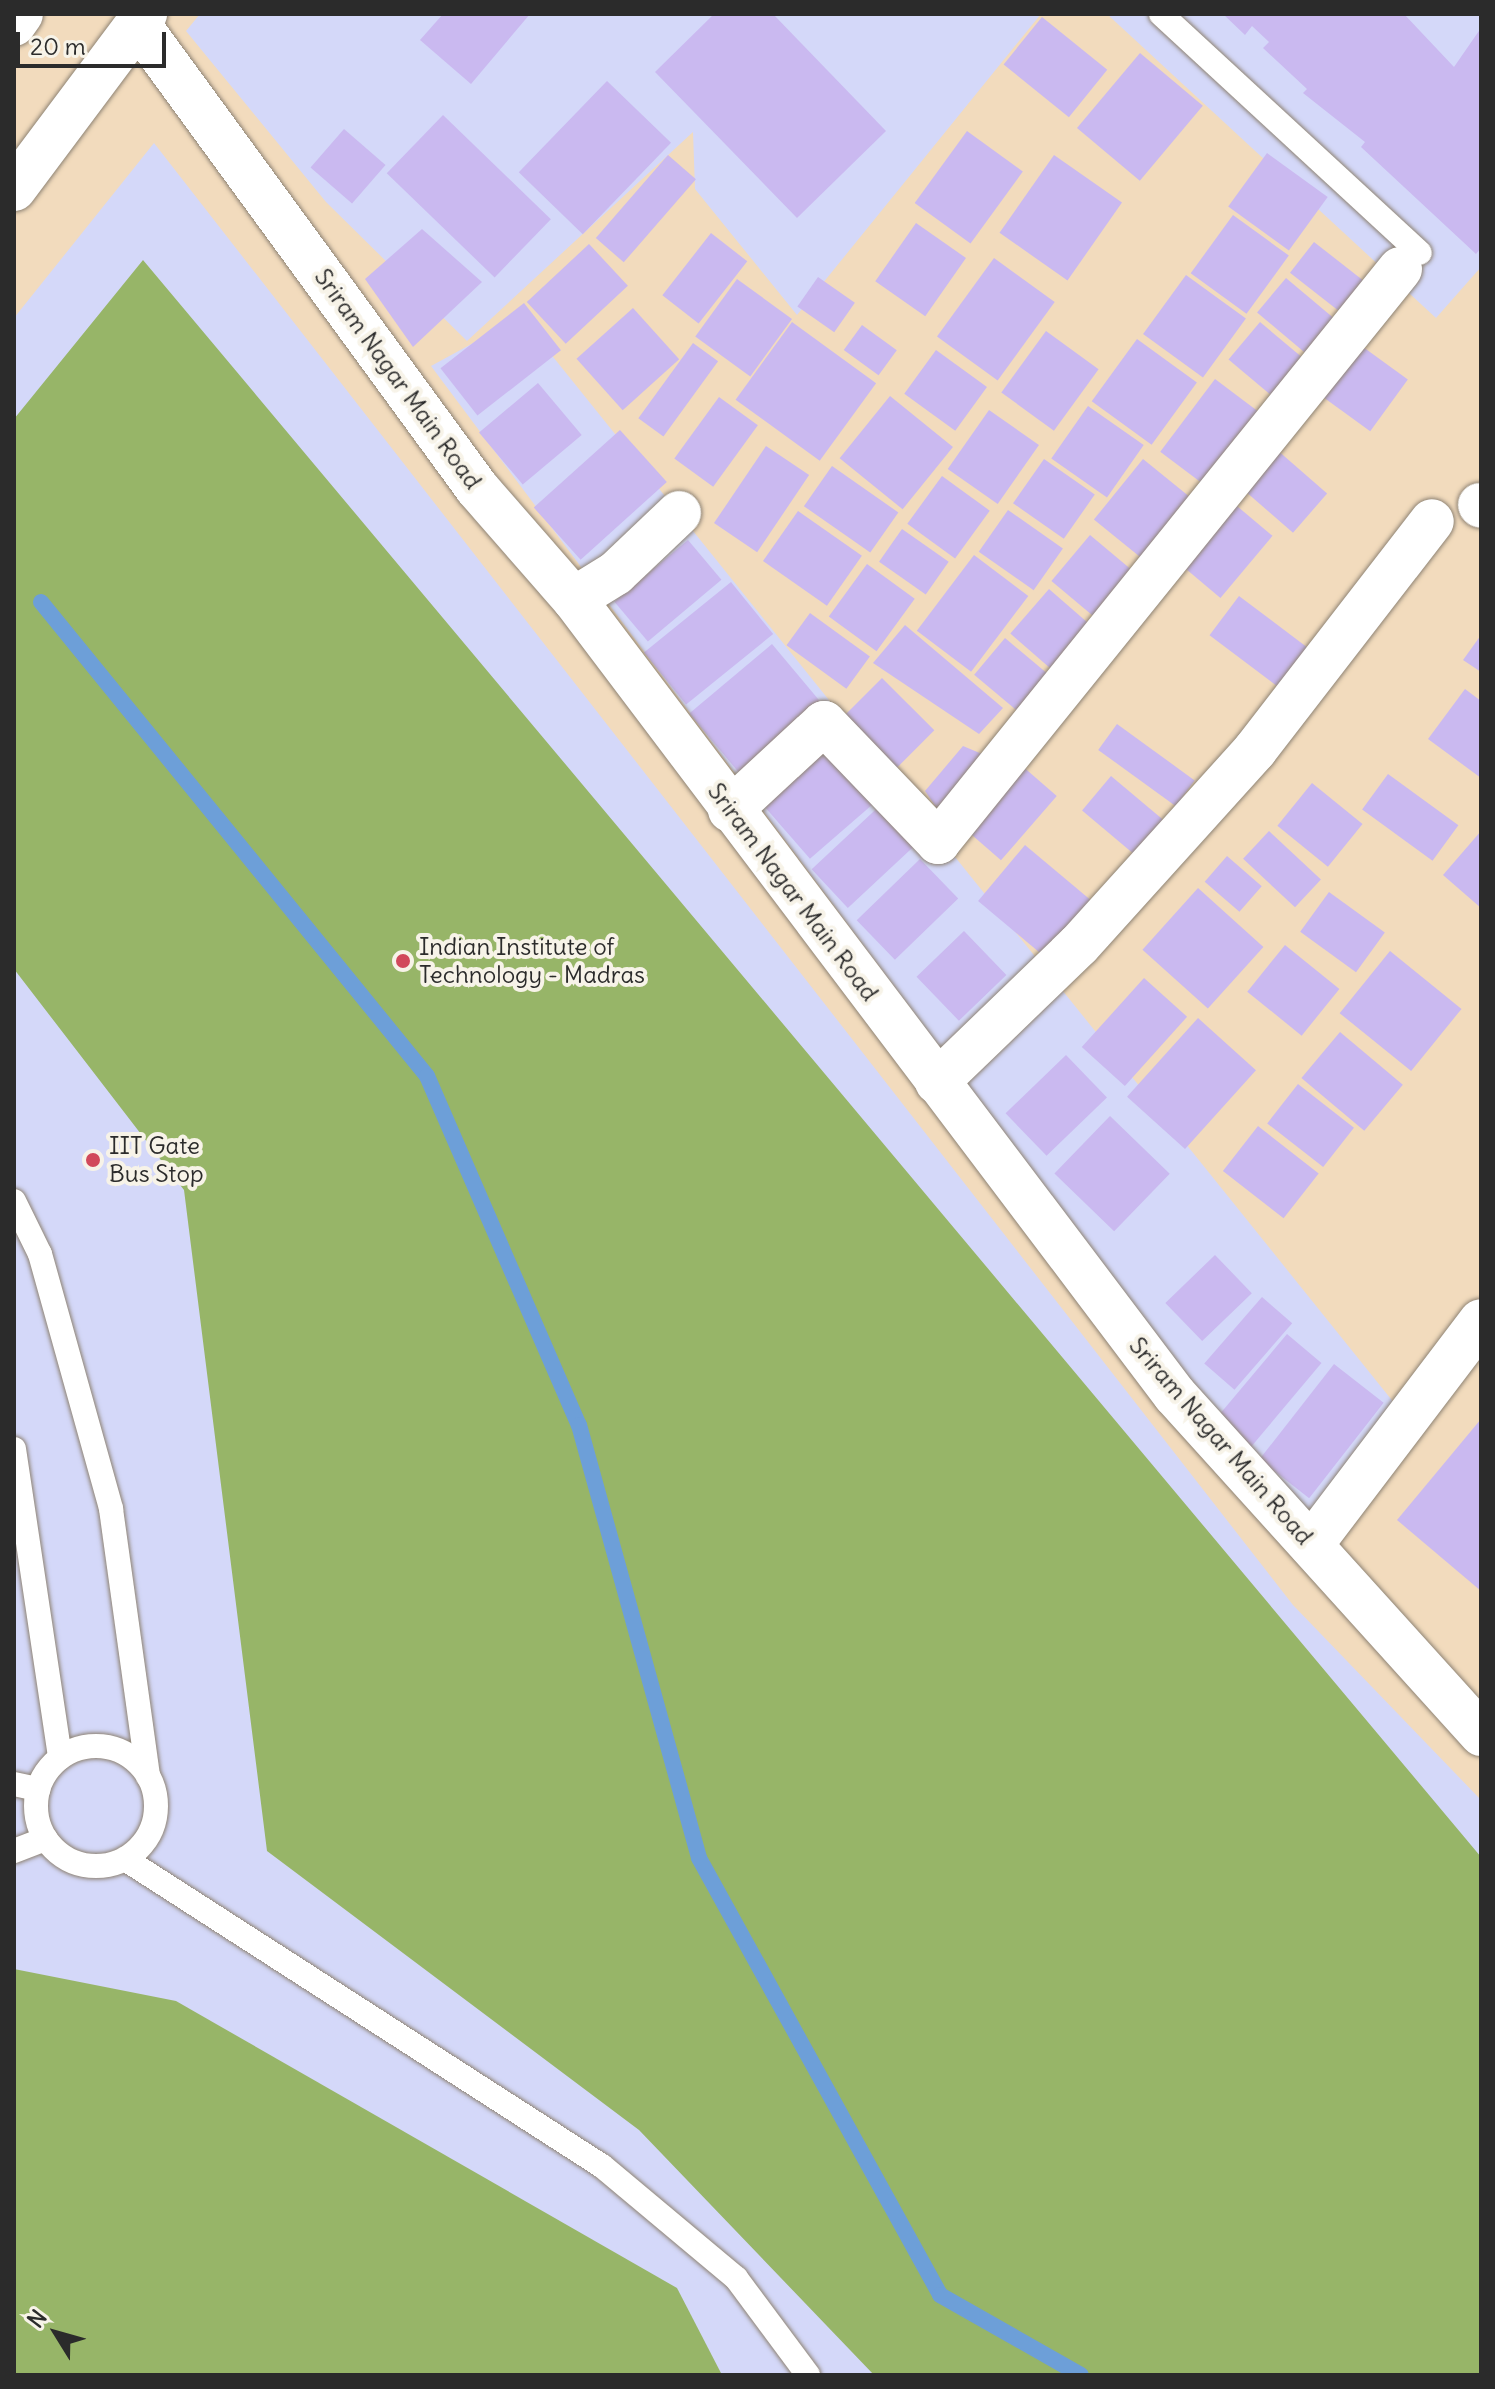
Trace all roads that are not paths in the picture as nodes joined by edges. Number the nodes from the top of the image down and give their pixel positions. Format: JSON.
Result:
{"nodes":[{"id":1,"x":21,"y":14,"type":"edge"},
{"id":2,"x":1161,"y":14,"type":"edge"},
{"id":3,"x":141,"y":19,"type":"edge"},
{"id":4,"x":14,"y":24,"type":"edge"},
{"id":5,"x":14,"y":189,"type":"edge"},
{"id":6,"x":1410,"y":261,"type":"joint"},
{"id":7,"x":679,"y":513,"type":"dead end"},
{"id":8,"x":1432,"y":521,"type":"dead end"},
{"id":9,"x":574,"y":599,"type":"junction"},
{"id":10,"x":730,"y":810,"type":"junction"},
{"id":11,"x":937,"y":1082,"type":"junction"},
{"id":12,"x":14,"y":1201,"type":"edge"},
{"id":13,"x":1481,"y":1321,"type":"edge"},
{"id":14,"x":14,"y":1449,"type":"edge"},
{"id":15,"x":1311,"y":1545,"type":"junction"},
{"id":16,"x":1481,"y":1734,"type":"edge"},
{"id":17,"x":60,"y":1758,"type":"junction"},
{"id":18,"x":148,"y":1776,"type":"junction"},
{"id":19,"x":14,"y":1784,"type":"edge"},
{"id":20,"x":38,"y":1789,"type":"junction"},
{"id":21,"x":46,"y":1839,"type":"junction"},
{"id":22,"x":14,"y":1851,"type":"edge"},
{"id":23,"x":125,"y":1859,"type":"junction"},
{"id":24,"x":808,"y":2375,"type":"edge"}],
"edges":[{"from":1,"to":4,"type":"street"},
{"from":2,"to":6,"type":"lane"},
{"from":3,"to":5,"type":"street"},
{"from":3,"to":9,"type":"street","name":"Sriram Nagar Main Road"},
{"from":6,"to":10,"type":"street"},
{"from":7,"to":9,"type":"street"},
{"from":8,"to":11,"type":"street"},
{"from":9,"to":10,"type":"street","name":"Sriram Nagar Main Road"},
{"from":10,"to":11,"type":"street","name":"Sriram Nagar Main Road"},
{"from":11,"to":15,"type":"street","name":"Sriram Nagar Main Road"},
{"from":12,"to":18,"type":"lane"},
{"from":13,"to":15,"type":"street"},
{"from":14,"to":17,"type":"lane"},
{"from":15,"to":16,"type":"street","name":"Sriram Nagar Main Road"},
{"from":17,"to":18,"type":"lane"},
{"from":17,"to":20,"type":"lane"},
{"from":18,"to":23,"type":"lane"},
{"from":19,"to":20,"type":"lane"},
{"from":20,"to":21,"type":"lane"},
{"from":21,"to":22,"type":"lane"},
{"from":21,"to":23,"type":"lane"},
{"from":23,"to":24,"type":"lane"}]}
